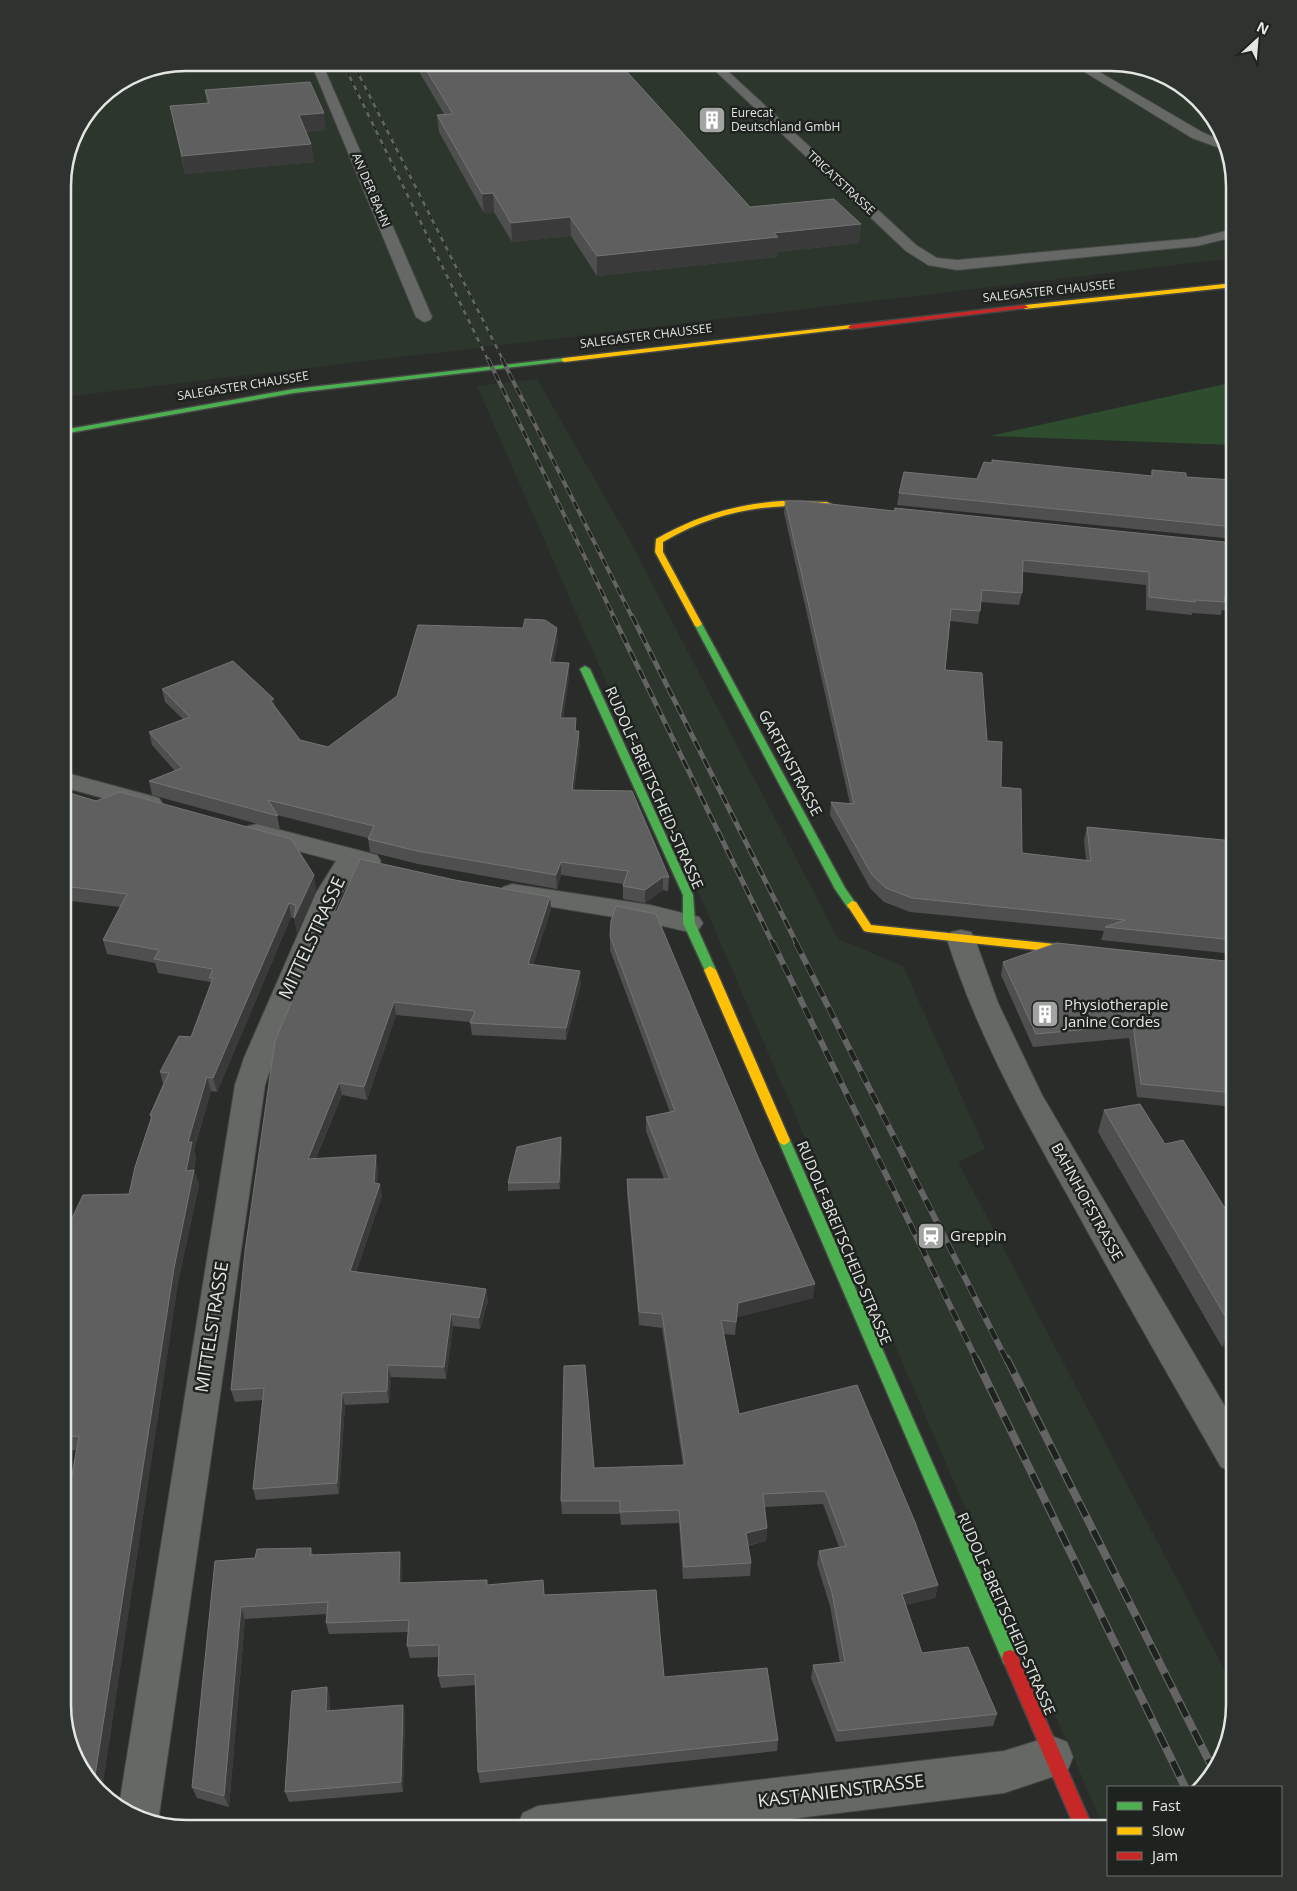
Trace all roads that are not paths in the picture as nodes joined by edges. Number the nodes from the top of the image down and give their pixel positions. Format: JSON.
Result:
{"nodes":[{"id":1,"x":320,"y":71,"type":"edge"},
{"id":2,"x":722,"y":71,"type":"edge"},
{"id":3,"x":1089,"y":71,"type":"edge"},
{"id":4,"x":1217,"y":143,"type":"edge"},
{"id":5,"x":1226,"y":235,"type":"edge"},
{"id":6,"x":1226,"y":286,"type":"edge"},
{"id":7,"x":424,"y":317,"type":"dead end"},
{"id":8,"x":71,"y":431,"type":"edge"},
{"id":9,"x":836,"y":505,"type":"edge"},
{"id":10,"x":585,"y":669,"type":"dead end"},
{"id":11,"x":71,"y":781,"type":"edge"},
{"id":12,"x":169,"y":808,"type":"edge"},
{"id":13,"x":235,"y":826,"type":"edge"},
{"id":14,"x":352,"y":858,"type":"junction"},
{"id":15,"x":388,"y":866,"type":"edge"},
{"id":16,"x":486,"y":888,"type":"edge"},
{"id":17,"x":689,"y":923,"type":"junction"},
{"id":18,"x":960,"y":939,"type":"junction"},
{"id":19,"x":1098,"y":952,"type":"edge"},
{"id":20,"x":1226,"y":1441,"type":"edge"},
{"id":21,"x":1052,"y":1757,"type":"junction"},
{"id":22,"x":140,"y":1809,"type":"edge"},
{"id":23,"x":605,"y":1820,"type":"edge"},
{"id":24,"x":1080,"y":1820,"type":"edge"}],
"edges":[{"from":1,"to":7,"type":"street","name":"AN DER BAHN"},
{"from":2,"to":5,"type":"street","name":"TRICATSTRASSE"},
{"from":3,"to":4,"type":"street"},
{"from":6,"to":8,"type":"street","name":"SALEGASTER CHAUSSEE"},
{"from":9,"to":18,"type":"street","name":"GARTENSTRASSE"},
{"from":10,"to":17,"type":"street","name":"RUDOLF-BREITSCHEID-STRASSE"},
{"from":11,"to":12,"type":"street"},
{"from":13,"to":14,"type":"street"},
{"from":14,"to":15,"type":"street"},
{"from":14,"to":22,"type":"street","name":"MITTELSTRASSE"},
{"from":16,"to":17,"type":"street"},
{"from":17,"to":21,"type":"street","name":"RUDOLF-BREITSCHEID-STRASSE"},
{"from":18,"to":19,"type":"street"},
{"from":18,"to":20,"type":"street","name":"BAHNHOFSTRASSE"},
{"from":21,"to":23,"type":"street","name":"KASTANIENSTRASSE"},
{"from":21,"to":24,"type":"street","name":"RUDOLF-BREITSCHEID-STRASSE"}]}
